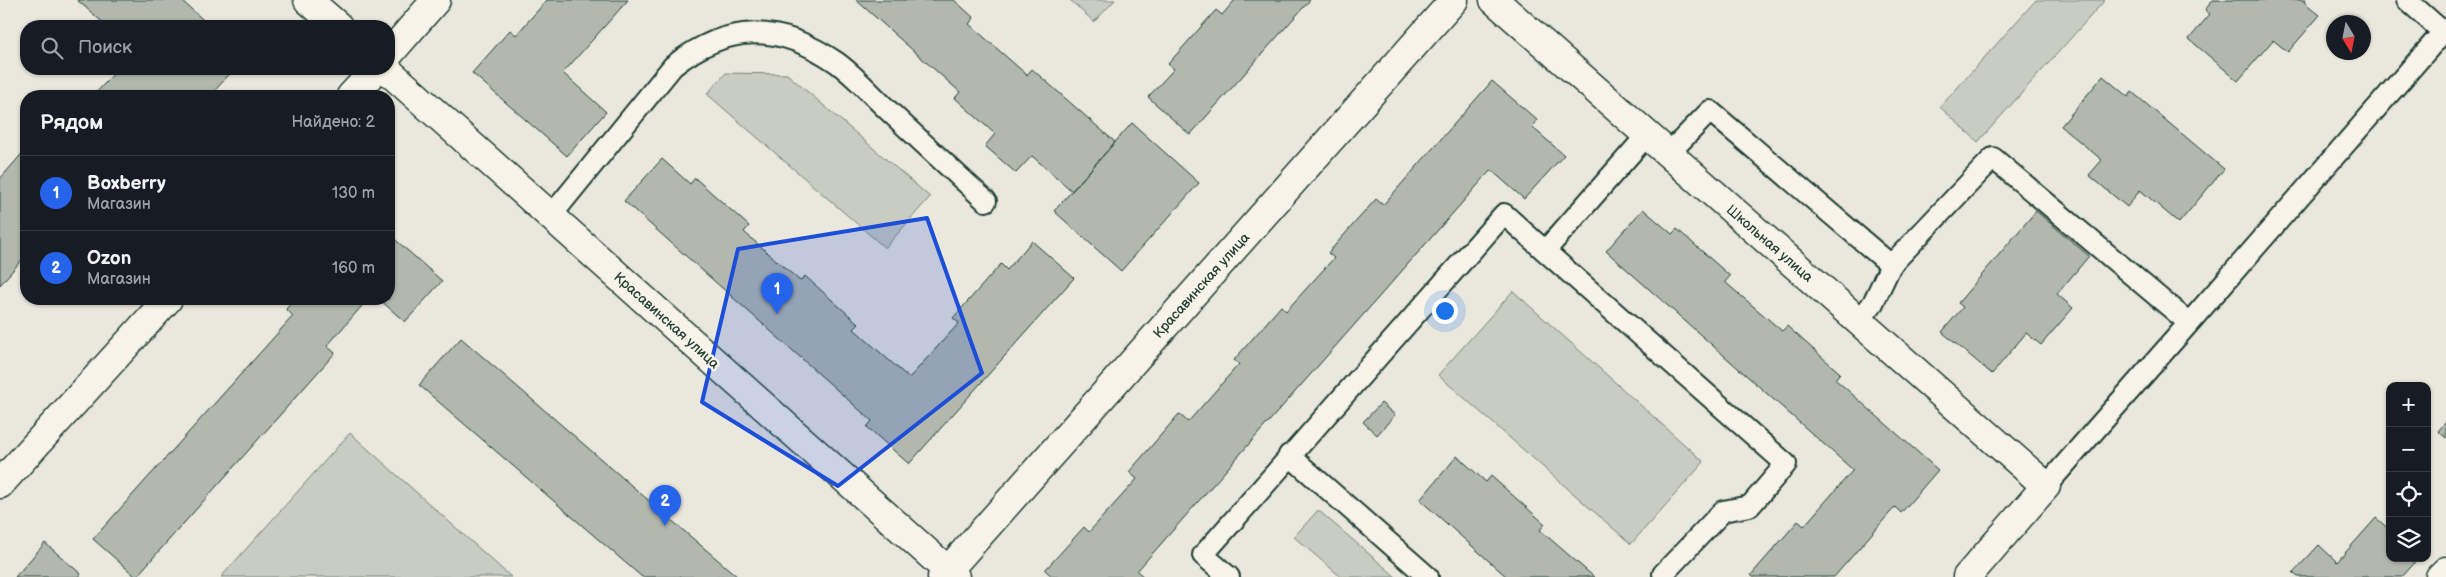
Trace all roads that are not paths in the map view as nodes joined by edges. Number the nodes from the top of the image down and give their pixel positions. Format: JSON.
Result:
{"nodes":[{"id":1,"x":308,"y":0,"type":"edge"},
{"id":2,"x":436,"y":0,"type":"edge"},
{"id":3,"x":1454,"y":0,"type":"edge"},
{"id":4,"x":1494,"y":0,"type":"edge"},
{"id":5,"x":2407,"y":0,"type":"edge"},
{"id":6,"x":331,"y":20,"type":"edge"},
{"id":7,"x":395,"y":47,"type":"edge"},
{"id":8,"x":370,"y":75,"type":"edge"},
{"id":9,"x":393,"y":75,"type":"edge"},
{"id":10,"x":357,"y":90,"type":"edge"},
{"id":11,"x":1647,"y":135,"type":"junction"},
{"id":12,"x":1668,"y":154,"type":"junction"},
{"id":13,"x":986,"y":202,"type":"dead end"},
{"id":14,"x":550,"y":216,"type":"junction"},
{"id":15,"x":1545,"y":251,"type":"junction"},
{"id":16,"x":1891,"y":265,"type":"junction"},
{"id":17,"x":163,"y":305,"type":"edge"},
{"id":18,"x":1859,"y":321,"type":"junction"},
{"id":19,"x":2189,"y":323,"type":"junction"},
{"id":20,"x":1289,"y":455,"type":"junction"},
{"id":21,"x":0,"y":484,"type":"edge"},
{"id":22,"x":2046,"y":486,"type":"junction"},
{"id":23,"x":2446,"y":571,"type":"edge"},
{"id":24,"x":1663,"y":574,"type":"dead end"},
{"id":25,"x":948,"y":575,"type":"edge"},
{"id":26,"x":1229,"y":577,"type":"edge"},
{"id":27,"x":1428,"y":577,"type":"edge"},
{"id":28,"x":1967,"y":577,"type":"edge"},
{"id":29,"x":2440,"y":577,"type":"edge"}],
"edges":[{"from":1,"to":6,"type":"street"},
{"from":2,"to":7,"type":"street"},
{"from":3,"to":25,"type":"street","name":"Красавинская улица"},
{"from":4,"to":11,"type":"street","name":"Школьная улица"},
{"from":5,"to":19,"type":"lane"},
{"from":8,"to":10,"type":"street"},
{"from":9,"to":14,"type":"street","name":"Красавинская улица"},
{"from":11,"to":12,"type":"street","name":"Школьная улица"},
{"from":11,"to":15,"type":"lane"},
{"from":12,"to":16,"type":"lane"},
{"from":12,"to":18,"type":"street","name":"Школьная улица"},
{"from":13,"to":14,"type":"lane"},
{"from":14,"to":25,"type":"street","name":"Красавинская улица"},
{"from":15,"to":20,"type":"lane"},
{"from":15,"to":24,"type":"lane"},
{"from":16,"to":18,"type":"lane"},
{"from":16,"to":19,"type":"lane"},
{"from":17,"to":21,"type":"street"},
{"from":18,"to":22,"type":"street","name":"Школьная улица"},
{"from":19,"to":22,"type":"lane"},
{"from":20,"to":26,"type":"lane"},
{"from":20,"to":27,"type":"lane"},
{"from":22,"to":28,"type":"street"},
{"from":23,"to":29,"type":"street"}]}
